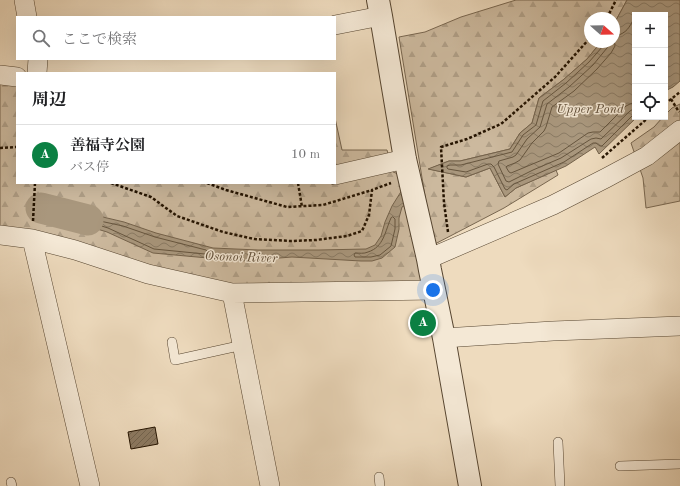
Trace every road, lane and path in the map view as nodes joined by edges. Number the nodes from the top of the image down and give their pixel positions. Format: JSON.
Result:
{"nodes":[{"id":1,"x":24,"y":0,"type":"edge"},
{"id":2,"x":616,"y":0,"type":"edge"},
{"id":3,"x":379,"y":8,"type":"edge"},
{"id":4,"x":610,"y":12,"type":"edge"},
{"id":5,"x":27,"y":16,"type":"edge"},
{"id":6,"x":336,"y":25,"type":"edge"},
{"id":7,"x":584,"y":45,"type":"edge"},
{"id":8,"x":38,"y":60,"type":"edge"},
{"id":9,"x":37,"y":72,"type":"edge"},
{"id":10,"x":0,"y":75,"type":"edge"},
{"id":11,"x":16,"y":77,"type":"edge"},
{"id":12,"x":680,"y":92,"type":"edge"},
{"id":13,"x":671,"y":99,"type":"junction"},
{"id":14,"x":668,"y":102,"type":"edge"},
{"id":15,"x":680,"y":113,"type":"edge"},
{"id":16,"x":646,"y":120,"type":"edge"},
{"id":17,"x":680,"y":130,"type":"edge"},
{"id":18,"x":16,"y":147,"type":"edge"},
{"id":19,"x":0,"y":148,"type":"edge"},
{"id":20,"x":602,"y":158,"type":"dead end"},
{"id":21,"x":407,"y":168,"type":"junction"},
{"id":22,"x":336,"y":175,"type":"edge"},
{"id":23,"x":34,"y":184,"type":"edge"},
{"id":24,"x":114,"y":184,"type":"edge"},
{"id":25,"x":211,"y":184,"type":"edge"},
{"id":26,"x":298,"y":184,"type":"edge"},
{"id":27,"x":372,"y":190,"type":"junction"},
{"id":28,"x":302,"y":207,"type":"junction"},
{"id":29,"x":448,"y":234,"type":"dead end"},
{"id":30,"x":0,"y":235,"type":"edge"},
{"id":31,"x":32,"y":239,"type":"junction"},
{"id":32,"x":428,"y":259,"type":"junction"},
{"id":33,"x":434,"y":290,"type":"junction"},
{"id":34,"x":232,"y":292,"type":"junction"},
{"id":35,"x":680,"y":326,"type":"edge"},
{"id":36,"x":444,"y":338,"type":"junction"},
{"id":37,"x":172,"y":342,"type":"dead end"},
{"id":38,"x":243,"y":345,"type":"junction"},
{"id":39,"x":558,"y":442,"type":"dead end"},
{"id":40,"x":680,"y":464,"type":"edge"},
{"id":41,"x":620,"y":466,"type":"dead end"},
{"id":42,"x":90,"y":486,"type":"edge"},
{"id":43,"x":270,"y":486,"type":"edge"},
{"id":44,"x":470,"y":486,"type":"edge"},
{"id":45,"x":560,"y":486,"type":"edge"}],
"edges":[{"from":1,"to":5,"type":"street"},
{"from":2,"to":4,"type":"path"},
{"from":3,"to":6,"type":"street"},
{"from":3,"to":21,"type":"street"},
{"from":7,"to":29,"type":"path"},
{"from":8,"to":9,"type":"street"},
{"from":10,"to":11,"type":"street"},
{"from":12,"to":13,"type":"path"},
{"from":13,"to":14,"type":"path"},
{"from":13,"to":15,"type":"path"},
{"from":16,"to":20,"type":"path"},
{"from":17,"to":32,"type":"street"},
{"from":18,"to":19,"type":"path"},
{"from":21,"to":22,"type":"street"},
{"from":21,"to":27,"type":"path"},
{"from":21,"to":32,"type":"street"},
{"from":23,"to":31,"type":"path"},
{"from":24,"to":27,"type":"path"},
{"from":25,"to":28,"type":"path"},
{"from":26,"to":28,"type":"path"},
{"from":27,"to":28,"type":"path"},
{"from":30,"to":31,"type":"street"},
{"from":31,"to":34,"type":"street"},
{"from":31,"to":42,"type":"street"},
{"from":32,"to":33,"type":"street"},
{"from":33,"to":34,"type":"street"},
{"from":33,"to":36,"type":"street"},
{"from":34,"to":38,"type":"street"},
{"from":35,"to":36,"type":"street"},
{"from":36,"to":44,"type":"street"},
{"from":37,"to":38,"type":"lane"},
{"from":38,"to":43,"type":"street"},
{"from":39,"to":45,"type":"lane"},
{"from":40,"to":41,"type":"lane"}]}
